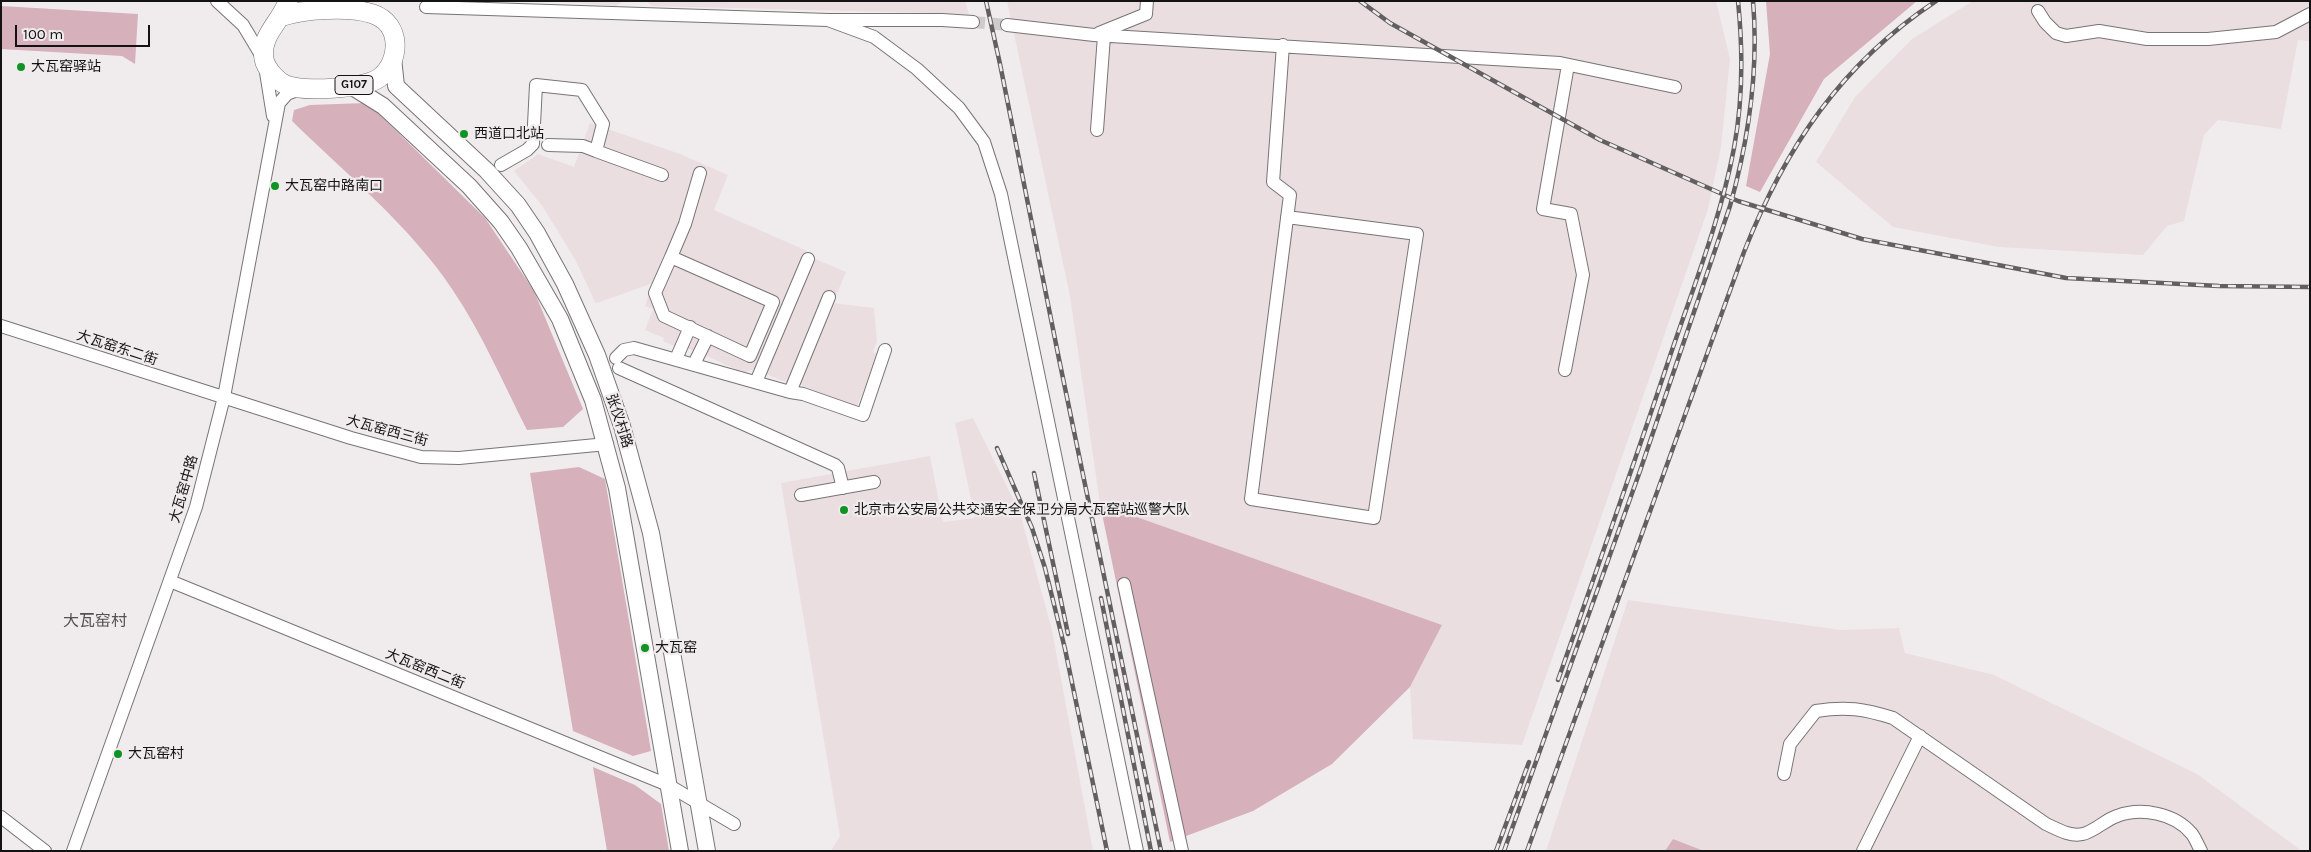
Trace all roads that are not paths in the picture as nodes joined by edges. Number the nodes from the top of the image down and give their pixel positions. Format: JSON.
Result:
{"nodes":[{"id":1,"x":218,"y":1,"type":"edge"},
{"id":2,"x":312,"y":1,"type":"edge"},
{"id":3,"x":1147,"y":1,"type":"edge"},
{"id":4,"x":426,"y":7,"type":"dead end"},
{"id":5,"x":284,"y":9,"type":"edge"},
{"id":6,"x":330,"y":11,"type":"junction"},
{"id":7,"x":2038,"y":11,"type":"dead end"},
{"id":8,"x":2310,"y":14,"type":"edge"},
{"id":9,"x":828,"y":20,"type":"junction"},
{"id":10,"x":973,"y":22,"type":"tunnel mouth"},
{"id":11,"x":1007,"y":25,"type":"tunnel mouth"},
{"id":12,"x":1099,"y":36,"type":"junction"},
{"id":13,"x":1283,"y":45,"type":"junction"},
{"id":14,"x":393,"y":58,"type":"junction"},
{"id":15,"x":264,"y":60,"type":"junction"},
{"id":16,"x":1568,"y":65,"type":"junction"},
{"id":17,"x":351,"y":86,"type":"junction"},
{"id":18,"x":1675,"y":87,"type":"dead end"},
{"id":19,"x":303,"y":89,"type":"junction"},
{"id":20,"x":274,"y":122,"type":"junction"},
{"id":21,"x":1097,"y":130,"type":"dead end"},
{"id":22,"x":548,"y":145,"type":"dead end"},
{"id":23,"x":596,"y":151,"type":"junction"},
{"id":24,"x":500,"y":164,"type":"dead end"},
{"id":25,"x":700,"y":173,"type":"dead end"},
{"id":26,"x":662,"y":175,"type":"dead end"},
{"id":27,"x":1287,"y":217,"type":"junction"},
{"id":28,"x":671,"y":257,"type":"junction"},
{"id":29,"x":808,"y":260,"type":"dead end"},
{"id":30,"x":829,"y":297,"type":"dead end"},
{"id":31,"x":1,"y":326,"type":"edge"},
{"id":32,"x":690,"y":328,"type":"junction"},
{"id":33,"x":708,"y":336,"type":"junction"},
{"id":34,"x":885,"y":350,"type":"dead end"},
{"id":35,"x":676,"y":359,"type":"junction"},
{"id":36,"x":694,"y":364,"type":"junction"},
{"id":37,"x":1564,"y":370,"type":"dead end"},
{"id":38,"x":756,"y":382,"type":"junction"},
{"id":39,"x":790,"y":392,"type":"junction"},
{"id":40,"x":224,"y":397,"type":"junction"},
{"id":41,"x":607,"y":444,"type":"junction"},
{"id":42,"x":874,"y":482,"type":"dead end"},
{"id":43,"x":843,"y":488,"type":"junction"},
{"id":44,"x":802,"y":495,"type":"dead end"},
{"id":45,"x":170,"y":581,"type":"junction"},
{"id":46,"x":1124,"y":584,"type":"dead end"},
{"id":47,"x":1920,"y":736,"type":"junction"},
{"id":48,"x":1784,"y":774,"type":"dead end"},
{"id":49,"x":668,"y":785,"type":"junction"},
{"id":50,"x":698,"y":804,"type":"junction"},
{"id":51,"x":1,"y":817,"type":"edge"},
{"id":52,"x":734,"y":824,"type":"dead end"},
{"id":53,"x":45,"y":851,"type":"edge"},
{"id":54,"x":73,"y":851,"type":"edge"},
{"id":55,"x":680,"y":851,"type":"edge"},
{"id":56,"x":707,"y":851,"type":"edge"},
{"id":57,"x":1137,"y":851,"type":"edge"},
{"id":58,"x":1182,"y":851,"type":"edge"},
{"id":59,"x":1863,"y":851,"type":"edge"},
{"id":60,"x":2201,"y":851,"type":"edge"}],
"edges":[{"from":1,"to":15,"type":"street"},
{"from":2,"to":6,"type":"highway"},
{"from":3,"to":12,"type":"street"},
{"from":4,"to":9,"type":"street"},
{"from":5,"to":6,"type":"highway"},
{"from":5,"to":15,"type":"highway"},
{"from":6,"to":14,"type":"highway"},
{"from":7,"to":8,"type":"street"},
{"from":9,"to":10,"type":"street"},
{"from":9,"to":57,"type":"street"},
{"from":11,"to":12,"type":"street"},
{"from":12,"to":13,"type":"street"},
{"from":12,"to":21,"type":"street"},
{"from":13,"to":16,"type":"street"},
{"from":13,"to":27,"type":"street"},
{"from":14,"to":17,"type":"highway","number":"G107"},
{"from":14,"to":50,"type":"main road","name":"张仪村路"},
{"from":15,"to":19,"type":"highway","number":"G107"},
{"from":15,"to":20,"type":"street","name":"大瓦窑中路"},
{"from":16,"to":18,"type":"street"},
{"from":16,"to":37,"type":"street"},
{"from":17,"to":19,"type":"highway","number":"G107"},
{"from":17,"to":41,"type":"main road","name":"张仪村路"},
{"from":19,"to":20,"type":"street","name":"大瓦窑中路"},
{"from":20,"to":40,"type":"street","name":"大瓦窑中路"},
{"from":22,"to":23,"type":"street"},
{"from":23,"to":24,"type":"street"},
{"from":23,"to":26,"type":"street"},
{"from":25,"to":28,"type":"street"},
{"from":27,"to":27,"type":"street"},
{"from":28,"to":32,"type":"street"},
{"from":28,"to":33,"type":"street"},
{"from":29,"to":38,"type":"street"},
{"from":30,"to":39,"type":"street"},
{"from":31,"to":40,"type":"street","name":"大瓦窑东二街"},
{"from":32,"to":33,"type":"street"},
{"from":32,"to":35,"type":"street"},
{"from":33,"to":36,"type":"street"},
{"from":34,"to":39,"type":"street"},
{"from":35,"to":36,"type":"street"},
{"from":35,"to":43,"type":"street"},
{"from":36,"to":38,"type":"street"},
{"from":38,"to":39,"type":"street"},
{"from":40,"to":41,"type":"street","name":"大瓦窑西三街"},
{"from":40,"to":45,"type":"street","name":"大瓦窑中路"},
{"from":41,"to":49,"type":"main road","name":"张仪村路"},
{"from":42,"to":43,"type":"street"},
{"from":43,"to":44,"type":"street"},
{"from":45,"to":49,"type":"street","name":"大瓦窑西二街"},
{"from":45,"to":54,"type":"street","name":"大瓦窑中路"},
{"from":46,"to":58,"type":"street"},
{"from":47,"to":48,"type":"street"},
{"from":47,"to":59,"type":"street"},
{"from":47,"to":60,"type":"street"},
{"from":49,"to":50,"type":"street","name":"大瓦窑西二街"},
{"from":49,"to":55,"type":"main road","name":"张仪村路"},
{"from":50,"to":52,"type":"street","name":"大瓦窑西二街"},
{"from":50,"to":56,"type":"main road","name":"张仪村路"},
{"from":51,"to":53,"type":"street"}]}
